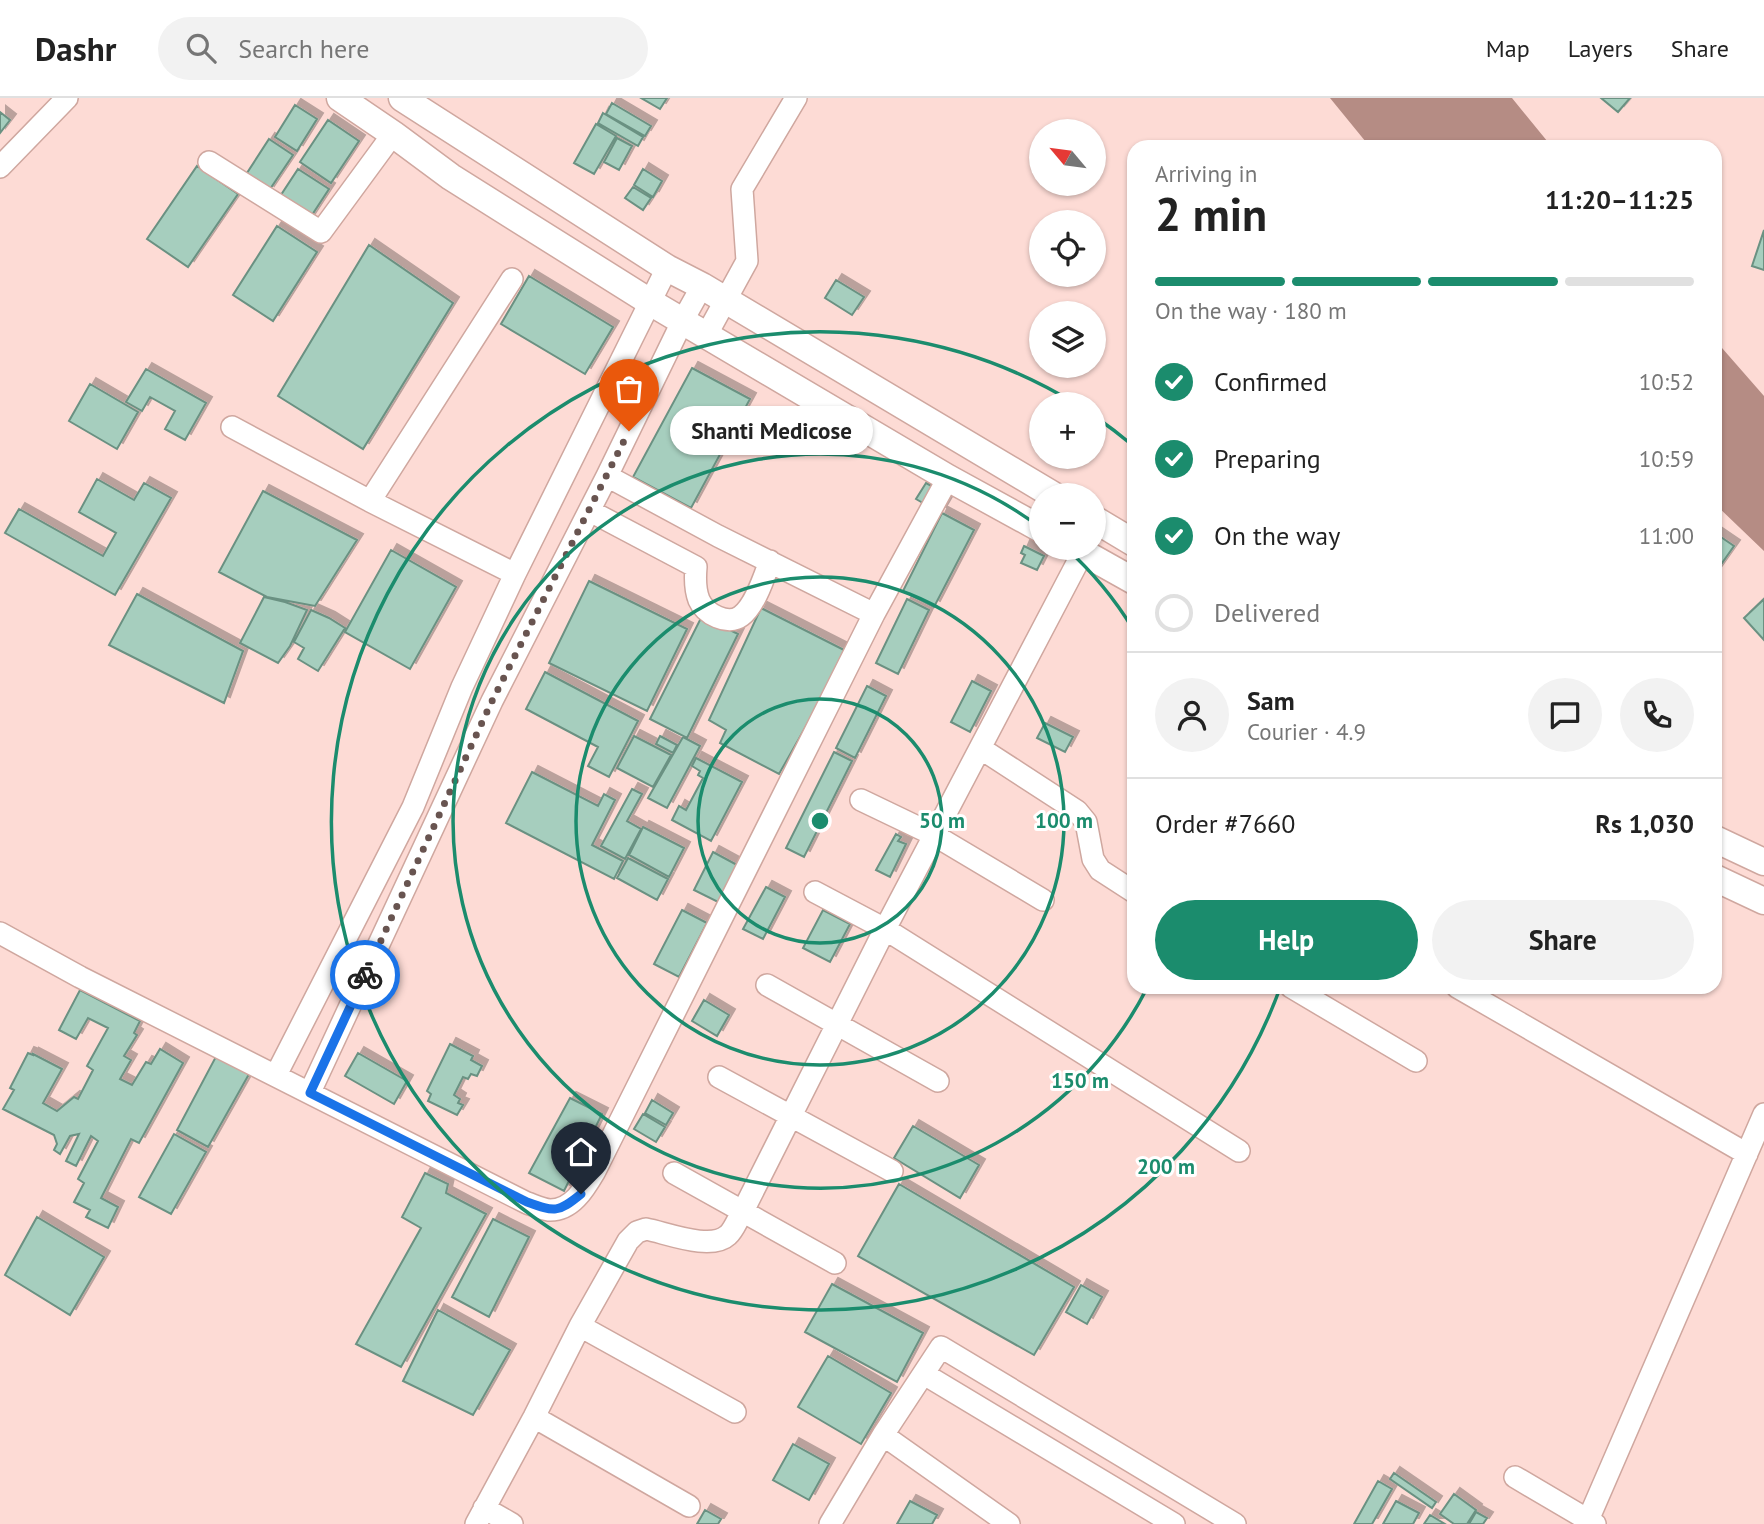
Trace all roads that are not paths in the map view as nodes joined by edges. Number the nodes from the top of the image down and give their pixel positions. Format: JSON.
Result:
{"nodes":[{"id":1,"x":67,"y":98,"type":"edge"},
{"id":2,"x":340,"y":98,"type":"edge"},
{"id":3,"x":402,"y":98,"type":"edge"},
{"id":4,"x":796,"y":98,"type":"edge"},
{"id":5,"x":393,"y":134,"type":"junction"},
{"id":6,"x":209,"y":162,"type":"dead end"},
{"id":7,"x":0,"y":167,"type":"edge"},
{"id":8,"x":667,"y":268,"type":"junction"},
{"id":9,"x":512,"y":279,"type":"dead end"},
{"id":10,"x":702,"y":286,"type":"junction"},
{"id":11,"x":725,"y":300,"type":"junction"},
{"id":12,"x":650,"y":302,"type":"junction"},
{"id":13,"x":683,"y":320,"type":"junction"},
{"id":14,"x":707,"y":334,"type":"junction"},
{"id":15,"x":232,"y":427,"type":"dead end"},
{"id":16,"x":607,"y":476,"type":"junction"},
{"id":17,"x":948,"y":478,"type":"junction"},
{"id":18,"x":1033,"y":483,"type":"edge"},
{"id":19,"x":370,"y":502,"type":"junction"},
{"id":20,"x":590,"y":511,"type":"junction"},
{"id":21,"x":1029,"y":522,"type":"edge"},
{"id":22,"x":1106,"y":526,"type":"edge"},
{"id":23,"x":718,"y":536,"type":"junction"},
{"id":24,"x":1127,"y":539,"type":"edge"},
{"id":25,"x":1074,"y":560,"type":"edge"},
{"id":26,"x":1097,"y":560,"type":"edge"},
{"id":27,"x":770,"y":562,"type":"junction"},
{"id":28,"x":696,"y":567,"type":"junction"},
{"id":29,"x":515,"y":573,"type":"junction"},
{"id":30,"x":1127,"y":577,"type":"edge"},
{"id":31,"x":874,"y":614,"type":"junction"},
{"id":32,"x":462,"y":687,"type":"junction"},
{"id":33,"x":492,"y":701,"type":"junction"},
{"id":34,"x":980,"y":748,"type":"junction"},
{"id":35,"x":861,"y":800,"type":"dead end"},
{"id":36,"x":934,"y":835,"type":"junction"},
{"id":37,"x":1722,"y":842,"type":"edge"},
{"id":38,"x":1764,"y":862,"type":"edge"},
{"id":39,"x":1722,"y":881,"type":"edge"},
{"id":40,"x":1127,"y":887,"type":"edge"},
{"id":41,"x":815,"y":892,"type":"dead end"},
{"id":42,"x":1043,"y":900,"type":"dead end"},
{"id":43,"x":1764,"y":901,"type":"edge"},
{"id":44,"x":885,"y":929,"type":"junction"},
{"id":45,"x":0,"y":933,"type":"edge"},
{"id":46,"x":767,"y":985,"type":"dead end"},
{"id":47,"x":1303,"y":994,"type":"edge"},
{"id":48,"x":1469,"y":994,"type":"edge"},
{"id":49,"x":836,"y":1024,"type":"junction"},
{"id":50,"x":1416,"y":1061,"type":"dead end"},
{"id":51,"x":276,"y":1075,"type":"junction"},
{"id":52,"x":719,"y":1077,"type":"dead end"},
{"id":53,"x":938,"y":1081,"type":"dead end"},
{"id":54,"x":310,"y":1093,"type":"junction"},
{"id":55,"x":1764,"y":1114,"type":"edge"},
{"id":56,"x":790,"y":1116,"type":"junction"},
{"id":57,"x":1238,"y":1151,"type":"dead end"},
{"id":58,"x":1747,"y":1154,"type":"junction"},
{"id":59,"x":891,"y":1171,"type":"dead end"},
{"id":60,"x":674,"y":1173,"type":"dead end"},
{"id":61,"x":743,"y":1211,"type":"junction"},
{"id":62,"x":835,"y":1263,"type":"dead end"},
{"id":63,"x":580,"y":1326,"type":"junction"},
{"id":64,"x":924,"y":1374,"type":"junction"},
{"id":65,"x":735,"y":1412,"type":"dead end"},
{"id":66,"x":534,"y":1417,"type":"junction"},
{"id":67,"x":883,"y":1435,"type":"junction"},
{"id":68,"x":1515,"y":1477,"type":"dead end"},
{"id":69,"x":1159,"y":1479,"type":"junction"},
{"id":70,"x":689,"y":1506,"type":"dead end"},
{"id":71,"x":1138,"y":1515,"type":"edge"},
{"id":72,"x":480,"y":1516,"type":"edge"},
{"id":73,"x":1592,"y":1522,"type":"edge"},
{"id":74,"x":512,"y":1524,"type":"edge"},
{"id":75,"x":830,"y":1524,"type":"edge"},
{"id":76,"x":1009,"y":1524,"type":"edge"},
{"id":77,"x":1174,"y":1524,"type":"edge"},
{"id":78,"x":1235,"y":1524,"type":"edge"}],
"edges":[{"from":1,"to":7,"type":"street"},
{"from":2,"to":5,"type":"main road"},
{"from":3,"to":8,"type":"main road"},
{"from":4,"to":11,"type":"street"},
{"from":5,"to":6,"type":"street"},
{"from":5,"to":12,"type":"main road"},
{"from":8,"to":10,"type":"main road"},
{"from":8,"to":12,"type":"street"},
{"from":9,"to":19,"type":"street"},
{"from":10,"to":11,"type":"main road"},
{"from":10,"to":13,"type":"street"},
{"from":11,"to":14,"type":"street"},
{"from":11,"to":18,"type":"main road"},
{"from":12,"to":13,"type":"main road"},
{"from":12,"to":29,"type":"street"},
{"from":13,"to":14,"type":"main road"},
{"from":13,"to":16,"type":"street"},
{"from":14,"to":17,"type":"main road"},
{"from":15,"to":19,"type":"street"},
{"from":16,"to":20,"type":"street"},
{"from":16,"to":23,"type":"street"},
{"from":17,"to":21,"type":"main road"},
{"from":17,"to":31,"type":"street"},
{"from":19,"to":29,"type":"street"},
{"from":20,"to":28,"type":"street"},
{"from":20,"to":33,"type":"street"},
{"from":22,"to":24,"type":"main road"},
{"from":23,"to":27,"type":"street"},
{"from":23,"to":28,"type":"street"},
{"from":25,"to":34,"type":"street"},
{"from":26,"to":30,"type":"main road"},
{"from":27,"to":28,"type":"street"},
{"from":27,"to":31,"type":"street"},
{"from":29,"to":32,"type":"street"},
{"from":31,"to":54,"type":"street"},
{"from":32,"to":33,"type":"street"},
{"from":32,"to":51,"type":"street"},
{"from":33,"to":54,"type":"street"},
{"from":34,"to":36,"type":"street"},
{"from":34,"to":40,"type":"street"},
{"from":35,"to":36,"type":"street"},
{"from":36,"to":42,"type":"street"},
{"from":36,"to":44,"type":"street"},
{"from":37,"to":38,"type":"main road"},
{"from":39,"to":43,"type":"main road"},
{"from":41,"to":44,"type":"street"},
{"from":44,"to":49,"type":"street"},
{"from":44,"to":57,"type":"street"},
{"from":45,"to":51,"type":"street"},
{"from":46,"to":49,"type":"street"},
{"from":47,"to":50,"type":"street"},
{"from":48,"to":58,"type":"street"},
{"from":49,"to":53,"type":"street"},
{"from":49,"to":56,"type":"street"},
{"from":51,"to":54,"type":"street"},
{"from":52,"to":56,"type":"street"},
{"from":55,"to":58,"type":"street"},
{"from":56,"to":59,"type":"street"},
{"from":56,"to":61,"type":"street"},
{"from":58,"to":73,"type":"street"},
{"from":60,"to":61,"type":"street"},
{"from":61,"to":62,"type":"street"},
{"from":61,"to":63,"type":"street"},
{"from":63,"to":65,"type":"street"},
{"from":63,"to":66,"type":"street"},
{"from":64,"to":67,"type":"street"},
{"from":64,"to":69,"type":"street"},
{"from":64,"to":71,"type":"street"},
{"from":66,"to":70,"type":"street"},
{"from":66,"to":72,"type":"street"},
{"from":67,"to":75,"type":"street"},
{"from":67,"to":76,"type":"street"},
{"from":68,"to":73,"type":"street"},
{"from":69,"to":71,"type":"street"},
{"from":69,"to":78,"type":"street"},
{"from":71,"to":77,"type":"street"},
{"from":72,"to":74,"type":"street"}]}
